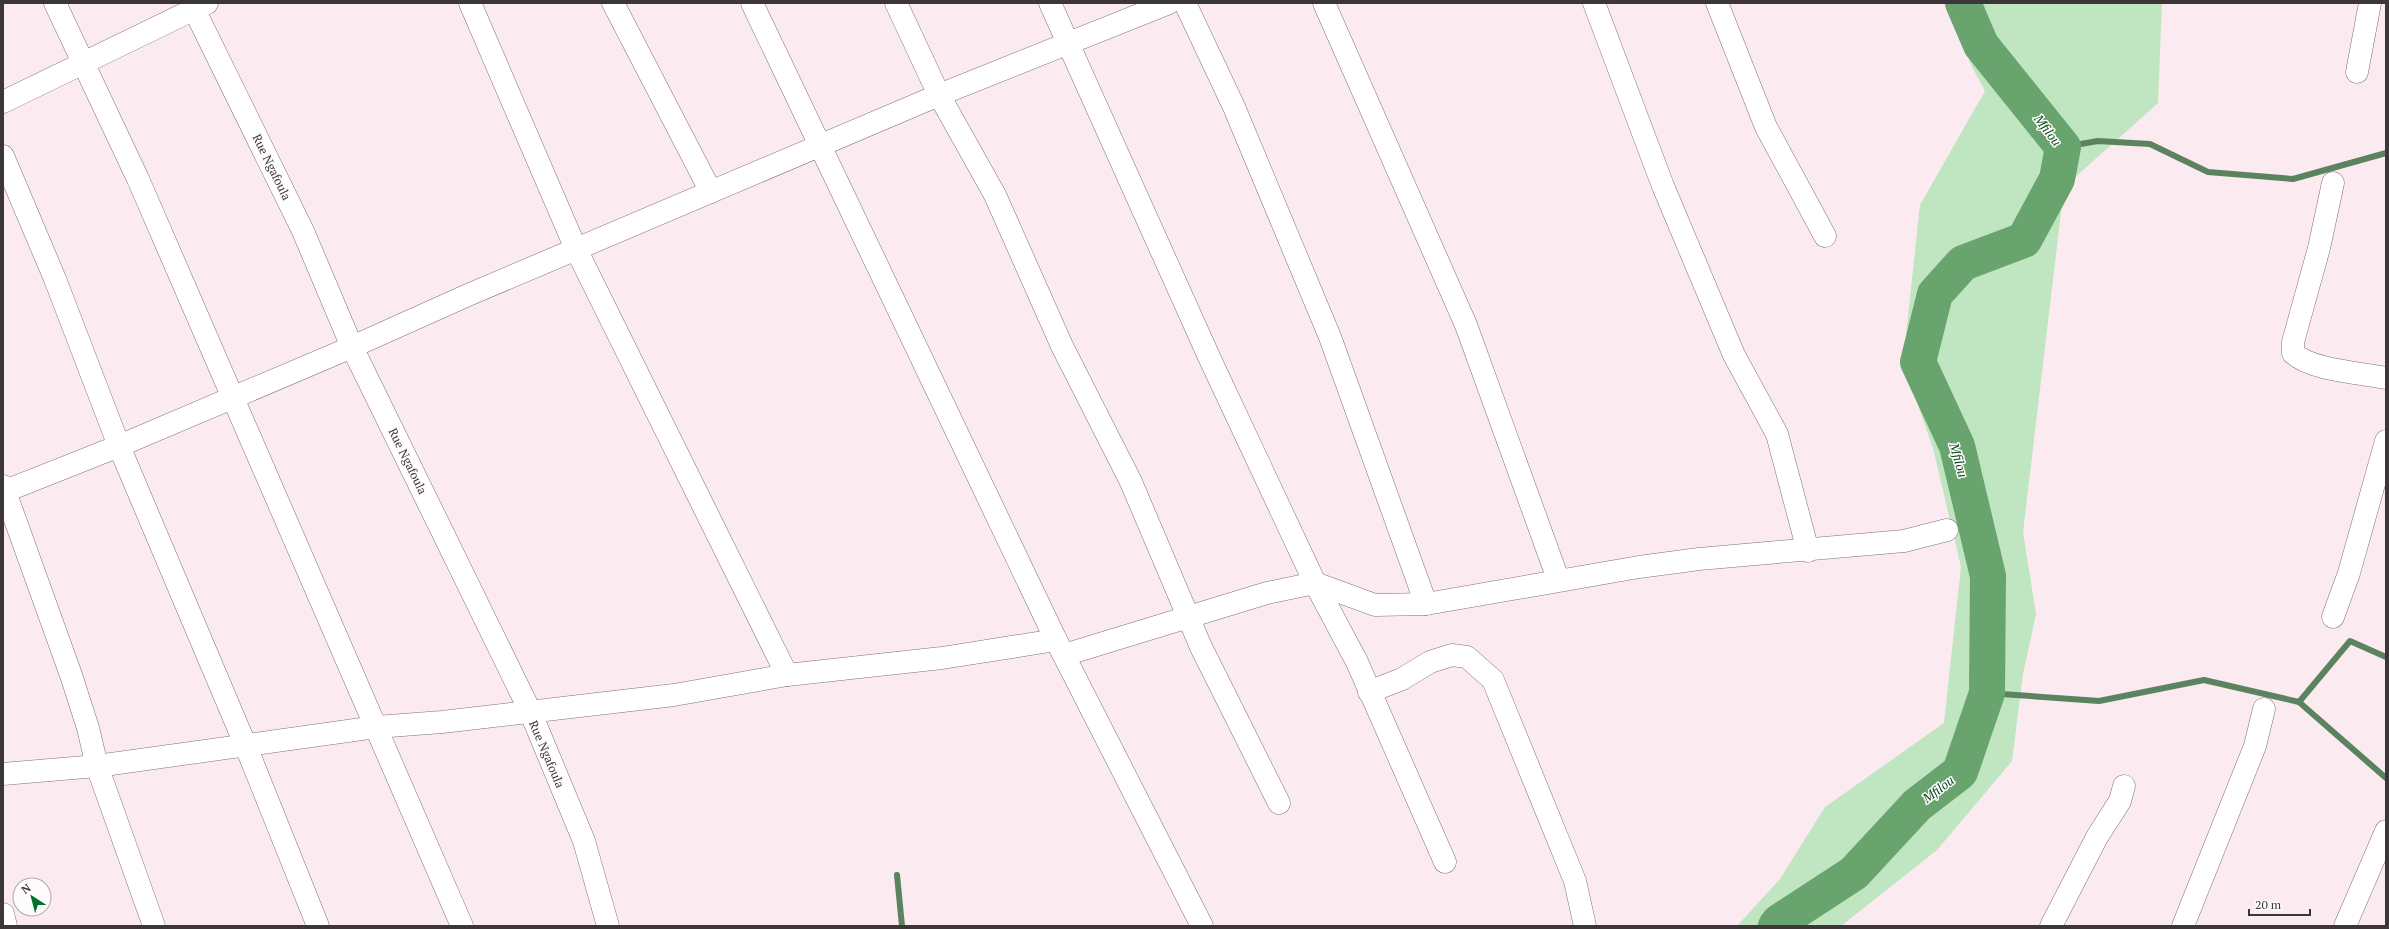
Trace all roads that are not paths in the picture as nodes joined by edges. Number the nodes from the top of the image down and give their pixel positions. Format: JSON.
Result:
{"nodes":[{"id":1,"x":55,"y":3,"type":"edge"},
{"id":2,"x":470,"y":3,"type":"edge"},
{"id":3,"x":613,"y":3,"type":"edge"},
{"id":4,"x":752,"y":3,"type":"edge"},
{"id":5,"x":896,"y":3,"type":"edge"},
{"id":6,"x":1050,"y":3,"type":"edge"},
{"id":7,"x":1169,"y":3,"type":"edge"},
{"id":8,"x":1185,"y":3,"type":"edge"},
{"id":9,"x":1324,"y":3,"type":"edge"},
{"id":10,"x":1594,"y":3,"type":"edge"},
{"id":11,"x":1717,"y":3,"type":"edge"},
{"id":12,"x":2370,"y":3,"type":"edge"},
{"id":13,"x":197,"y":5,"type":"edge"},
{"id":14,"x":1069,"y":42,"type":"junction"},
{"id":15,"x":83,"y":64,"type":"junction"},
{"id":16,"x":2357,"y":72,"type":"dead end"},
{"id":17,"x":939,"y":95,"type":"junction"},
{"id":18,"x":3,"y":102,"type":"edge"},
{"id":19,"x":820,"y":145,"type":"junction"},
{"id":20,"x":3,"y":156,"type":"edge"},
{"id":21,"x":2333,"y":183,"type":"dead end"},
{"id":22,"x":711,"y":192,"type":"junction"},
{"id":23,"x":1825,"y":236,"type":"dead end"},
{"id":24,"x":576,"y":248,"type":"junction"},
{"id":25,"x":352,"y":347,"type":"junction"},
{"id":26,"x":2386,"y":378,"type":"edge"},
{"id":27,"x":233,"y":397,"type":"junction"},
{"id":28,"x":2386,"y":441,"type":"edge"},
{"id":29,"x":119,"y":446,"type":"junction"},
{"id":30,"x":3,"y":490,"type":"edge"},
{"id":31,"x":1947,"y":530,"type":"dead end"},
{"id":32,"x":1808,"y":551,"type":"junction"},
{"id":33,"x":1558,"y":579,"type":"junction"},
{"id":34,"x":1315,"y":584,"type":"junction"},
{"id":35,"x":1426,"y":604,"type":"junction"},
{"id":36,"x":2333,"y":617,"type":"dead end"},
{"id":37,"x":1187,"y":618,"type":"junction"},
{"id":38,"x":1060,"y":647,"type":"junction"},
{"id":39,"x":787,"y":675,"type":"junction"},
{"id":40,"x":1369,"y":692,"type":"junction"},
{"id":41,"x":2264,"y":709,"type":"dead end"},
{"id":42,"x":530,"y":711,"type":"junction"},
{"id":43,"x":376,"y":727,"type":"junction"},
{"id":44,"x":245,"y":744,"type":"junction"},
{"id":45,"x":97,"y":766,"type":"junction"},
{"id":46,"x":3,"y":774,"type":"edge"},
{"id":47,"x":2124,"y":786,"type":"dead end"},
{"id":48,"x":1279,"y":803,"type":"dead end"},
{"id":49,"x":2386,"y":831,"type":"edge"},
{"id":50,"x":1445,"y":862,"type":"dead end"},
{"id":51,"x":3,"y":914,"type":"edge"},
{"id":52,"x":6,"y":926,"type":"edge"},
{"id":53,"x":154,"y":926,"type":"edge"},
{"id":54,"x":318,"y":926,"type":"edge"},
{"id":55,"x":462,"y":926,"type":"edge"},
{"id":56,"x":608,"y":926,"type":"edge"},
{"id":57,"x":1202,"y":926,"type":"edge"},
{"id":58,"x":1585,"y":926,"type":"edge"},
{"id":59,"x":2051,"y":926,"type":"edge"},
{"id":60,"x":2183,"y":926,"type":"edge"},
{"id":61,"x":2345,"y":926,"type":"edge"}],
"edges":[{"from":1,"to":15,"type":"street"},
{"from":2,"to":24,"type":"street"},
{"from":3,"to":22,"type":"street"},
{"from":4,"to":19,"type":"street"},
{"from":5,"to":17,"type":"street"},
{"from":6,"to":14,"type":"street"},
{"from":7,"to":14,"type":"street"},
{"from":8,"to":35,"type":"street"},
{"from":9,"to":33,"type":"street"},
{"from":10,"to":32,"type":"street"},
{"from":11,"to":23,"type":"street"},
{"from":12,"to":16,"type":"street"},
{"from":13,"to":15,"type":"street"},
{"from":13,"to":25,"type":"street","name":"Rue Ngafoula"},
{"from":14,"to":17,"type":"street"},
{"from":14,"to":34,"type":"street"},
{"from":15,"to":18,"type":"street"},
{"from":15,"to":27,"type":"street"},
{"from":17,"to":19,"type":"street"},
{"from":17,"to":37,"type":"street"},
{"from":19,"to":22,"type":"street"},
{"from":19,"to":38,"type":"street"},
{"from":20,"to":29,"type":"street"},
{"from":21,"to":26,"type":"street"},
{"from":22,"to":24,"type":"street"},
{"from":24,"to":25,"type":"street"},
{"from":24,"to":39,"type":"street"},
{"from":25,"to":27,"type":"street"},
{"from":25,"to":42,"type":"street","name":"Rue Ngafoula"},
{"from":27,"to":29,"type":"street"},
{"from":27,"to":43,"type":"street"},
{"from":28,"to":36,"type":"street"},
{"from":29,"to":30,"type":"street"},
{"from":29,"to":44,"type":"street"},
{"from":30,"to":45,"type":"street"},
{"from":31,"to":32,"type":"street"},
{"from":32,"to":33,"type":"street"},
{"from":33,"to":35,"type":"street"},
{"from":34,"to":35,"type":"street"},
{"from":34,"to":37,"type":"street"},
{"from":34,"to":40,"type":"street"},
{"from":37,"to":38,"type":"street"},
{"from":37,"to":48,"type":"street"},
{"from":38,"to":39,"type":"street"},
{"from":38,"to":57,"type":"street"},
{"from":39,"to":42,"type":"street"},
{"from":40,"to":50,"type":"street"},
{"from":40,"to":58,"type":"street"},
{"from":41,"to":60,"type":"street"},
{"from":42,"to":43,"type":"street"},
{"from":42,"to":56,"type":"street","name":"Rue Ngafoula"},
{"from":43,"to":44,"type":"street"},
{"from":43,"to":55,"type":"street"},
{"from":44,"to":45,"type":"street"},
{"from":44,"to":54,"type":"street"},
{"from":45,"to":46,"type":"street"},
{"from":45,"to":53,"type":"street"},
{"from":47,"to":59,"type":"street"},
{"from":49,"to":61,"type":"street"},
{"from":51,"to":52,"type":"street"}]}
